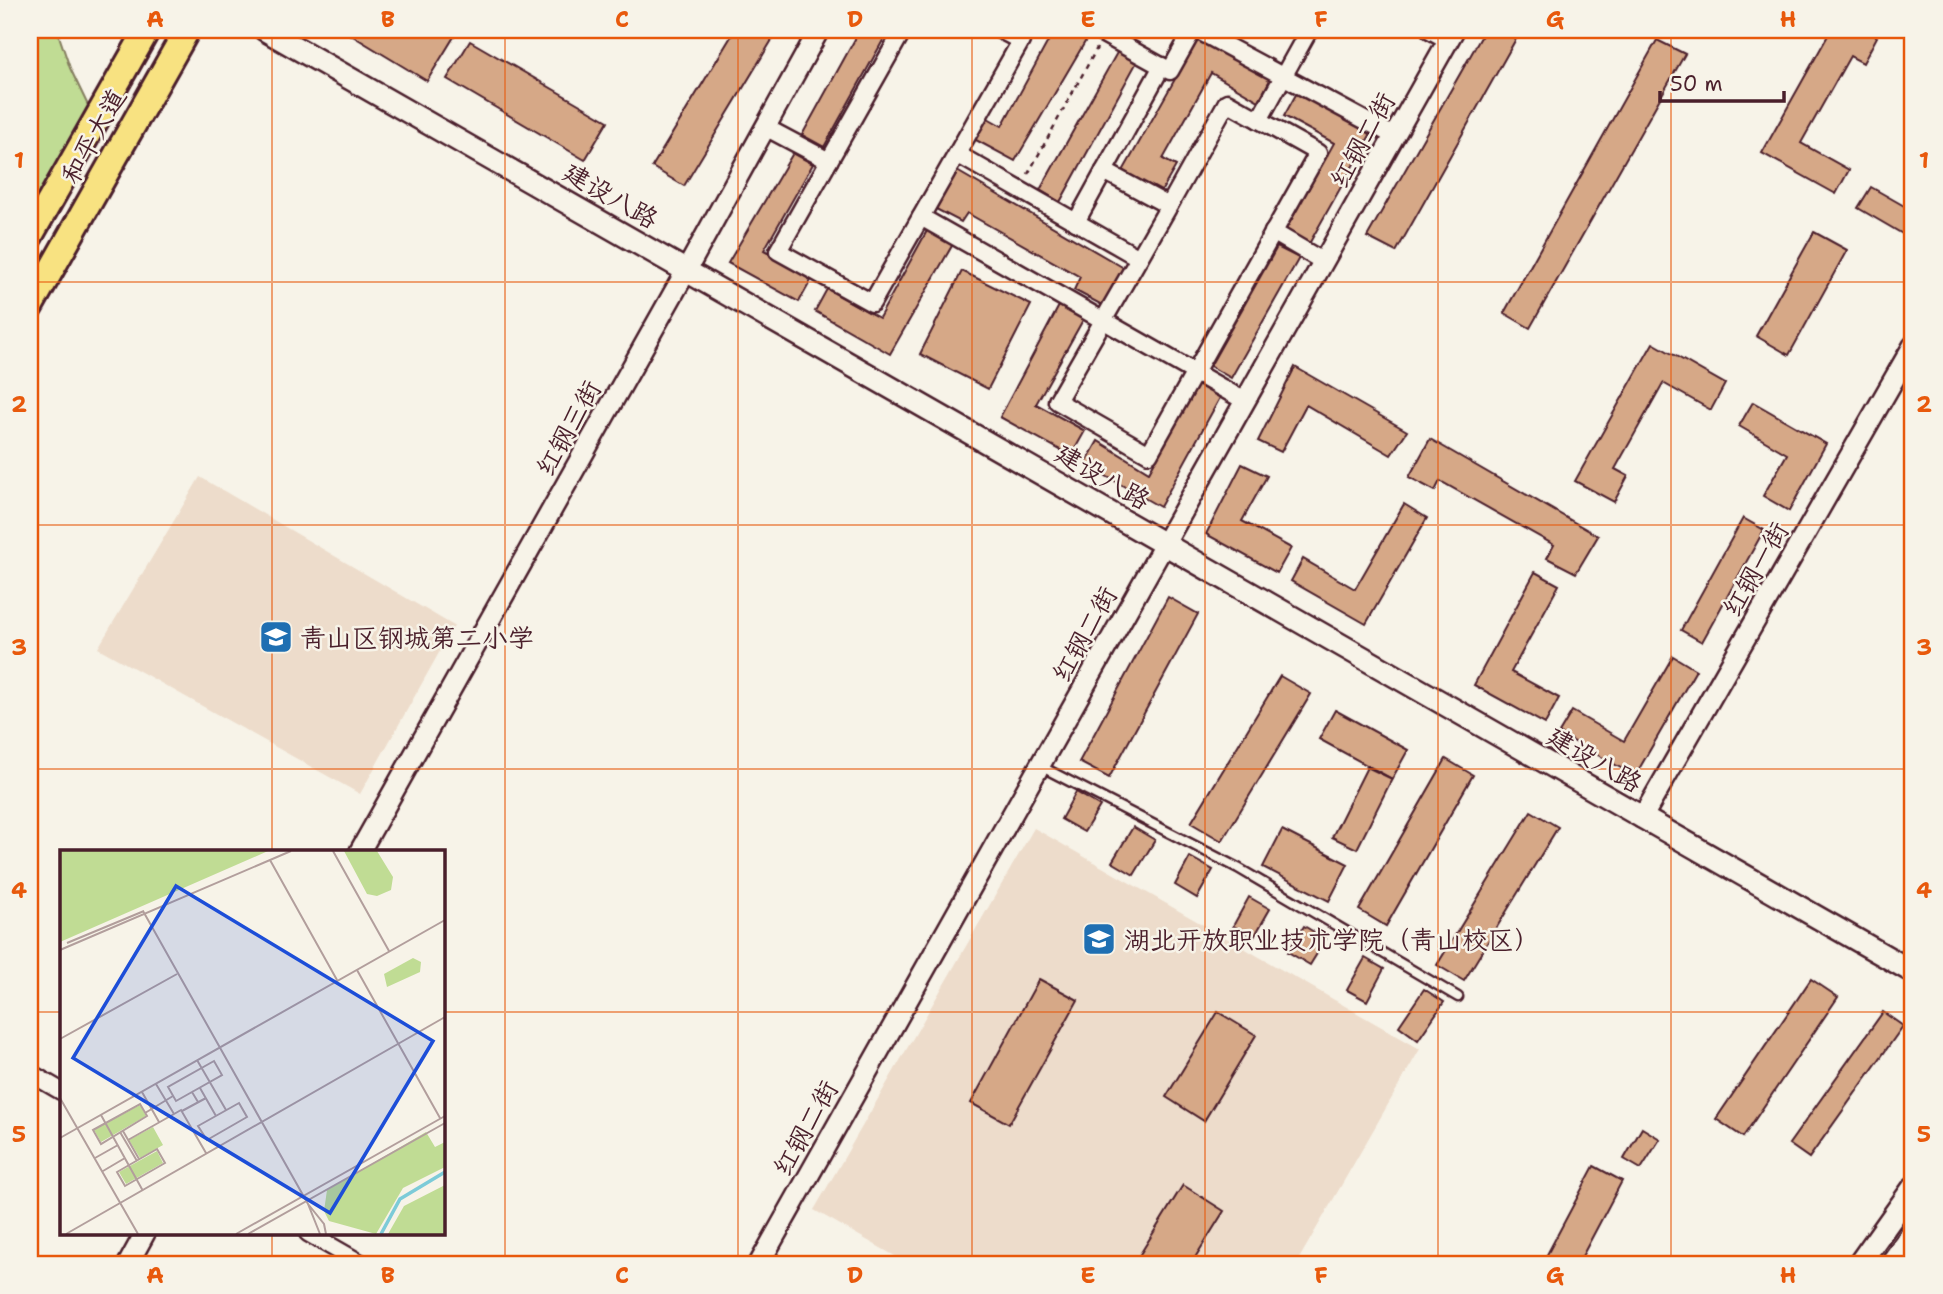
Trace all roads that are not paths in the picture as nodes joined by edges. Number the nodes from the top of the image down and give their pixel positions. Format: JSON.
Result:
{"nodes":[{"id":1,"x":147,"y":30,"type":"edge"},
{"id":2,"x":187,"y":30,"type":"edge"},
{"id":3,"x":265,"y":30,"type":"edge"},
{"id":4,"x":819,"y":30,"type":"edge"},
{"id":5,"x":903,"y":30,"type":"edge"},
{"id":6,"x":1000,"y":30,"type":"edge"},
{"id":7,"x":1195,"y":30,"type":"edge"},
{"id":8,"x":1309,"y":30,"type":"edge"},
{"id":9,"x":1430,"y":30,"type":"edge"},
{"id":10,"x":1100,"y":32,"type":"edge"},
{"id":11,"x":1451,"y":35,"type":"edge"},
{"id":12,"x":1162,"y":66,"type":"junction"},
{"id":13,"x":1283,"y":76,"type":"junction"},
{"id":14,"x":1259,"y":120,"type":"junction"},
{"id":15,"x":765,"y":127,"type":"junction"},
{"id":16,"x":1394,"y":136,"type":"junction"},
{"id":17,"x":957,"y":154,"type":"junction"},
{"id":18,"x":829,"y":161,"type":"junction"},
{"id":19,"x":1104,"y":171,"type":"junction"},
{"id":20,"x":1168,"y":206,"type":"junction"},
{"id":21,"x":921,"y":217,"type":"junction"},
{"id":22,"x":1076,"y":222,"type":"junction"},
{"id":23,"x":1273,"y":232,"type":"junction"},
{"id":24,"x":30,"y":236,"type":"edge"},
{"id":25,"x":1139,"y":258,"type":"junction"},
{"id":26,"x":1324,"y":262,"type":"junction"},
{"id":27,"x":687,"y":271,"type":"junction"},
{"id":28,"x":30,"y":307,"type":"edge"},
{"id":29,"x":1103,"y":320,"type":"junction"},
{"id":30,"x":1913,"y":346,"type":"edge"},
{"id":31,"x":1195,"y":373,"type":"junction"},
{"id":32,"x":1245,"y":401,"type":"junction"},
{"id":33,"x":1164,"y":544,"type":"junction"},
{"id":34,"x":1040,"y":766,"type":"junction"},
{"id":35,"x":1642,"y":818,"type":"junction"},
{"id":36,"x":361,"y":850,"type":"edge"},
{"id":37,"x":1913,"y":972,"type":"edge"},
{"id":38,"x":1458,"y":997,"type":"dead end"},
{"id":39,"x":30,"y":1073,"type":"edge"},
{"id":40,"x":60,"y":1090,"type":"edge"},
{"id":41,"x":1913,"y":1188,"type":"edge"},
{"id":42,"x":1913,"y":1233,"type":"edge"},
{"id":43,"x":144,"y":1234,"type":"edge"},
{"id":44,"x":310,"y":1234,"type":"edge"},
{"id":45,"x":128,"y":1264,"type":"edge"},
{"id":46,"x":362,"y":1264,"type":"edge"},
{"id":47,"x":759,"y":1264,"type":"edge"},
{"id":48,"x":1859,"y":1264,"type":"edge"},
{"id":49,"x":1891,"y":1264,"type":"edge"}],
"edges":[{"from":1,"to":24,"type":"main road","name":"和平大道"},
{"from":2,"to":28,"type":"main road","name":"和平大道"},
{"from":3,"to":27,"type":"main road","name":"建设八路"},
{"from":4,"to":15,"type":"street","name":"红钢三街"},
{"from":5,"to":18,"type":"street"},
{"from":6,"to":17,"type":"street"},
{"from":7,"to":12,"type":"street"},
{"from":7,"to":13,"type":"street"},
{"from":8,"to":13,"type":"street"},
{"from":9,"to":11,"type":"street"},
{"from":10,"to":12,"type":"street"},
{"from":11,"to":16,"type":"street","name":"红钢二街"},
{"from":12,"to":19,"type":"street"},
{"from":13,"to":14,"type":"street"},
{"from":13,"to":16,"type":"street"},
{"from":14,"to":20,"type":"street"},
{"from":14,"to":23,"type":"street"},
{"from":15,"to":18,"type":"street"},
{"from":15,"to":27,"type":"street","name":"红钢三街"},
{"from":16,"to":26,"type":"street","name":"红钢二街"},
{"from":17,"to":21,"type":"street"},
{"from":17,"to":22,"type":"street"},
{"from":18,"to":21,"type":"street"},
{"from":19,"to":20,"type":"street"},
{"from":19,"to":22,"type":"street"},
{"from":20,"to":25,"type":"street"},
{"from":21,"to":29,"type":"street"},
{"from":22,"to":25,"type":"street"},
{"from":23,"to":26,"type":"street"},
{"from":23,"to":31,"type":"street"},
{"from":25,"to":29,"type":"street"},
{"from":26,"to":32,"type":"street","name":"红钢二街"},
{"from":27,"to":33,"type":"main road","name":"建设八路"},
{"from":27,"to":36,"type":"street","name":"红钢三街"},
{"from":29,"to":31,"type":"street"},
{"from":29,"to":31,"type":"street"},
{"from":30,"to":35,"type":"street","name":"红钢一街"},
{"from":31,"to":32,"type":"street"},
{"from":32,"to":33,"type":"street","name":"红钢二街"},
{"from":33,"to":34,"type":"street","name":"红钢二街"},
{"from":33,"to":35,"type":"main road","name":"建设八路"},
{"from":34,"to":38,"type":"lane"},
{"from":34,"to":47,"type":"street","name":"红钢二街"},
{"from":35,"to":37,"type":"main road","name":"建设八路"},
{"from":39,"to":40,"type":"street"},
{"from":41,"to":48,"type":"main road"},
{"from":42,"to":49,"type":"main road"},
{"from":43,"to":45,"type":"street"},
{"from":44,"to":46,"type":"street"}]}
